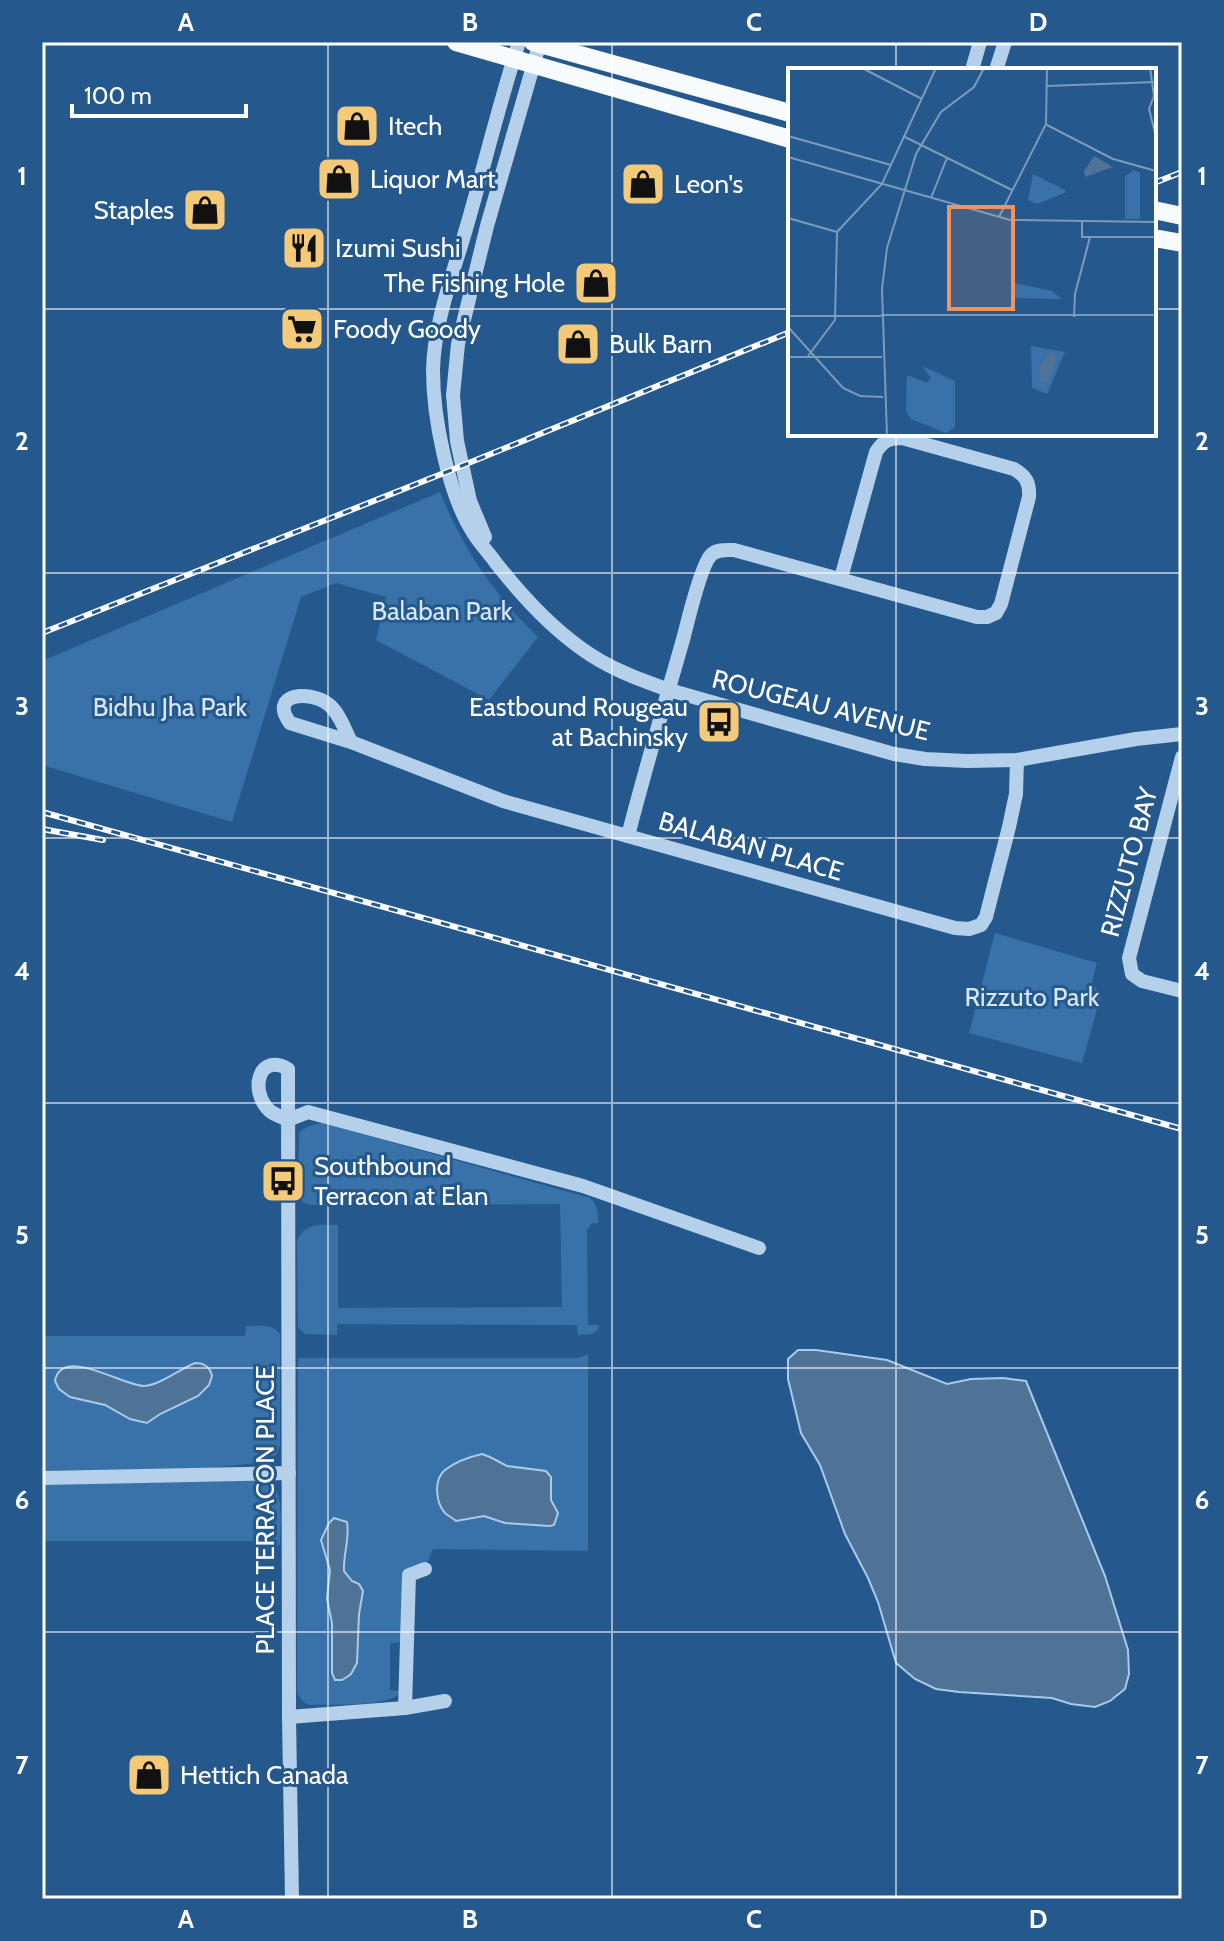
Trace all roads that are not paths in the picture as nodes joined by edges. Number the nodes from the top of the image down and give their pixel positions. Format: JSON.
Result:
{"nodes":[{"id":1,"x":456,"y":42,"type":"edge"},
{"id":2,"x":980,"y":42,"type":"edge"},
{"id":3,"x":1005,"y":42,"type":"edge"},
{"id":4,"x":538,"y":43,"type":"edge"},
{"id":5,"x":517,"y":50,"type":"edge"},
{"id":6,"x":533,"y":64,"type":"junction"},
{"id":7,"x":973,"y":68,"type":"edge"},
{"id":8,"x":997,"y":68,"type":"edge"},
{"id":9,"x":788,"y":112,"type":"edge"},
{"id":10,"x":788,"y":138,"type":"edge"},
{"id":11,"x":1156,"y":210,"type":"edge"},
{"id":12,"x":1182,"y":216,"type":"edge"},
{"id":13,"x":1156,"y":238,"type":"edge"},
{"id":14,"x":1182,"y":243,"type":"edge"},
{"id":15,"x":494,"y":560,"type":"junction"},
{"id":16,"x":841,"y":578,"type":"junction"},
{"id":17,"x":669,"y":690,"type":"junction"},
{"id":18,"x":1182,"y":734,"type":"edge"},
{"id":19,"x":351,"y":742,"type":"junction"},
{"id":20,"x":1182,"y":757,"type":"edge"},
{"id":21,"x":1017,"y":760,"type":"junction"},
{"id":22,"x":628,"y":836,"type":"junction"},
{"id":23,"x":1182,"y":991,"type":"edge"},
{"id":24,"x":759,"y":1248,"type":"dead end"},
{"id":25,"x":289,"y":1473,"type":"junction"},
{"id":26,"x":42,"y":1478,"type":"edge"},
{"id":27,"x":425,"y":1569,"type":"dead end"},
{"id":28,"x":445,"y":1701,"type":"dead end"},
{"id":29,"x":405,"y":1708,"type":"junction"},
{"id":30,"x":289,"y":1717,"type":"junction"},
{"id":31,"x":292,"y":1899,"type":"edge"}],
"edges":[{"from":1,"to":5,"type":"main road"},
{"from":2,"to":7,"type":"street"},
{"from":3,"to":8,"type":"street"},
{"from":4,"to":6,"type":"street","name":"ROUGEAU AVENUE"},
{"from":4,"to":9,"type":"main road"},
{"from":5,"to":6,"type":"main road"},
{"from":5,"to":15,"type":"street","name":"ROUGEAU AVENUE"},
{"from":6,"to":10,"type":"main road"},
{"from":6,"to":15,"type":"street","name":"ROUGEAU AVENUE"},
{"from":11,"to":12,"type":"main road"},
{"from":13,"to":14,"type":"main road"},
{"from":15,"to":17,"type":"street","name":"ROUGEAU AVENUE"},
{"from":16,"to":16,"type":"street"},
{"from":16,"to":17,"type":"street"},
{"from":17,"to":21,"type":"street","name":"ROUGEAU AVENUE"},
{"from":17,"to":22,"type":"street"},
{"from":18,"to":21,"type":"street","name":"ROUGEAU AVENUE"},
{"from":19,"to":19,"type":"street","name":"BALABAN PLACE"},
{"from":19,"to":22,"type":"street","name":"BALABAN PLACE"},
{"from":20,"to":23,"type":"street","name":"RIZZUTO BAY"},
{"from":21,"to":22,"type":"street","name":"BALABAN PLACE"},
{"from":24,"to":25,"type":"street","name":"PLACE TERRACON PLACE"},
{"from":25,"to":26,"type":"street"},
{"from":25,"to":30,"type":"street","name":"PLACE TERRACON PLACE"},
{"from":27,"to":29,"type":"street"},
{"from":28,"to":29,"type":"street"},
{"from":29,"to":30,"type":"street"},
{"from":30,"to":31,"type":"street","name":"PLACE TERRACON PLACE"}]}
